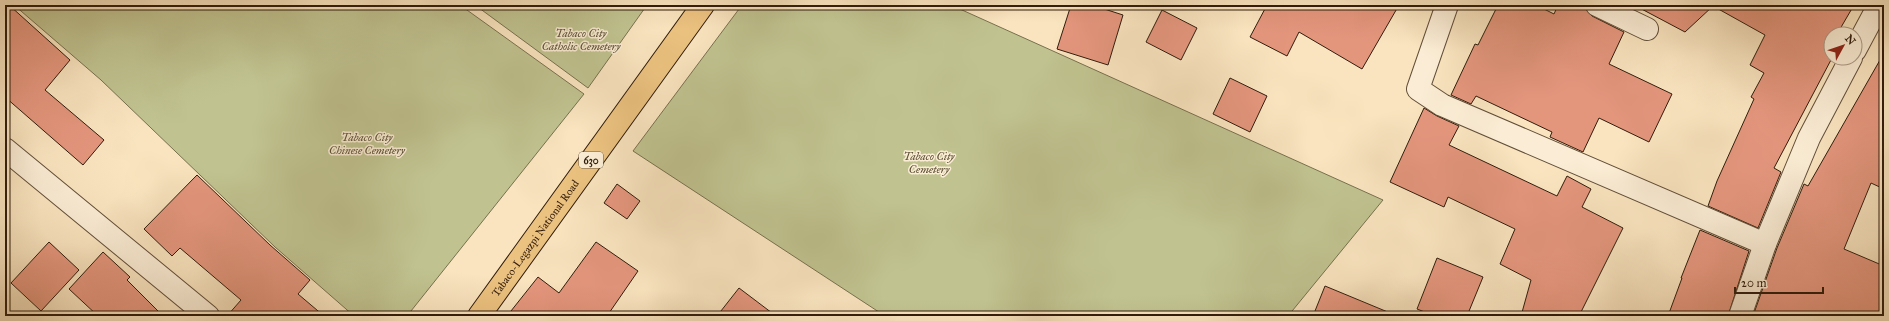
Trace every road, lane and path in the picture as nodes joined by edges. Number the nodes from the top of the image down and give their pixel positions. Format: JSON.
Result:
{"nodes":[{"id":1,"x":703,"y":5,"type":"edge"},
{"id":2,"x":1447,"y":5,"type":"edge"},
{"id":3,"x":1597,"y":5,"type":"edge"},
{"id":4,"x":1879,"y":5,"type":"edge"},
{"id":5,"x":1647,"y":29,"type":"dead end"},
{"id":6,"x":1863,"y":35,"type":"edge"},
{"id":7,"x":1847,"y":66,"type":"edge"},
{"id":8,"x":5,"y":149,"type":"edge"},
{"id":9,"x":1765,"y":244,"type":"junction"},
{"id":10,"x":208,"y":316,"type":"edge"},
{"id":11,"x":479,"y":316,"type":"edge"},
{"id":12,"x":1740,"y":316,"type":"edge"}],
"edges":[{"from":1,"to":11,"type":"main road","name":"Tabaco-Legazpi National Road","number":"630"},
{"from":2,"to":9,"type":"street"},
{"from":3,"to":5,"type":"street"},
{"from":4,"to":6,"type":"street"},
{"from":7,"to":9,"type":"street"},
{"from":8,"to":10,"type":"street"},
{"from":9,"to":12,"type":"street"}]}
